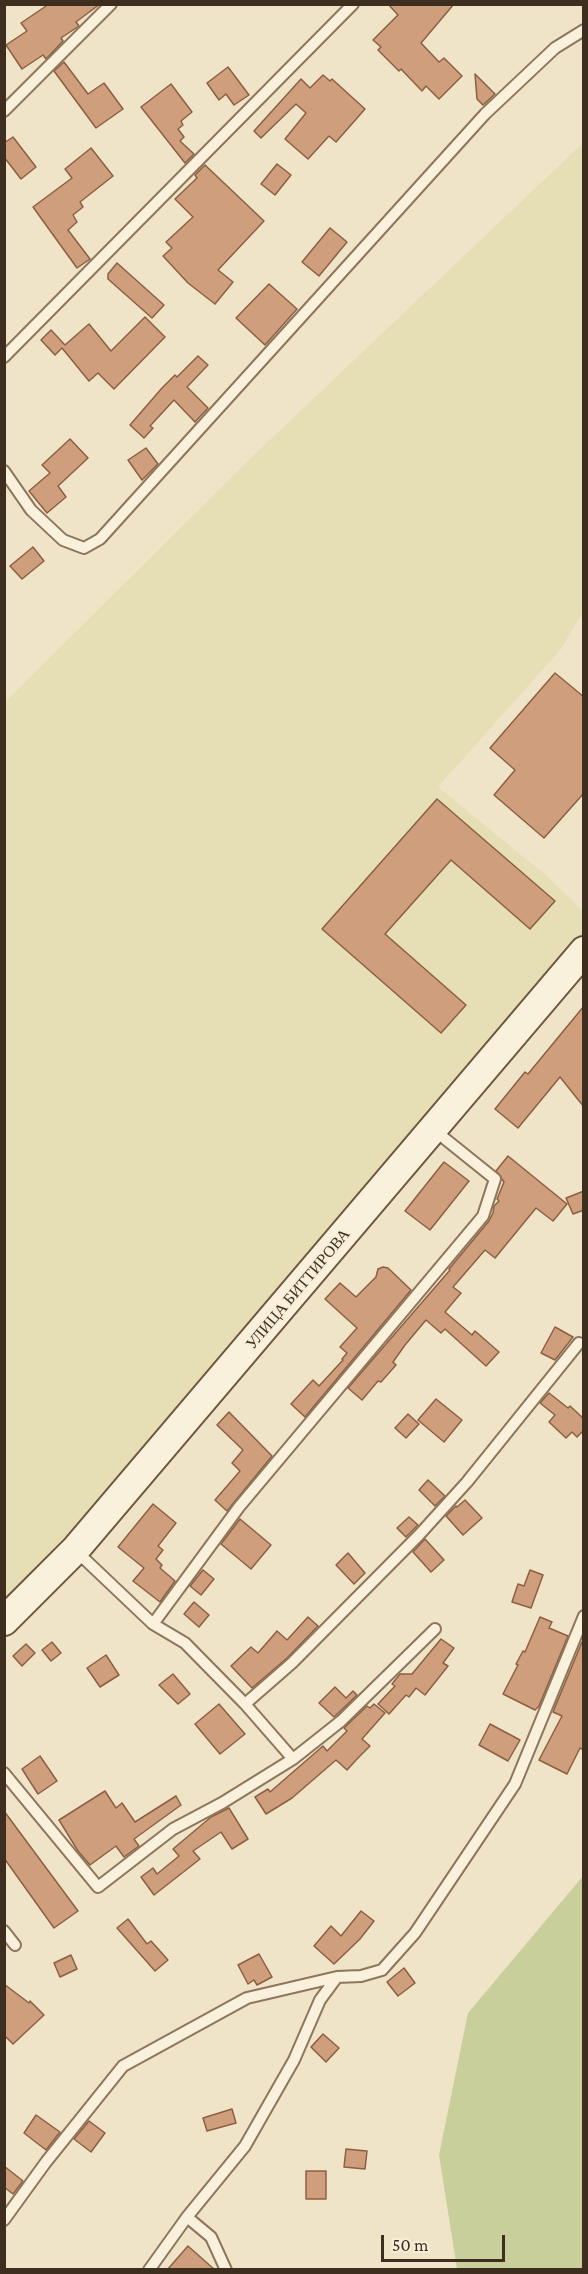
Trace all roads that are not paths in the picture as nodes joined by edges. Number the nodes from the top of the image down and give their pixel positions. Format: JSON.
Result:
{"nodes":[{"id":1,"x":111,"y":4,"type":"edge"},
{"id":2,"x":353,"y":4,"type":"edge"},
{"id":3,"x":584,"y":30,"type":"edge"},
{"id":4,"x":4,"y":111,"type":"edge"},
{"id":5,"x":4,"y":357,"type":"edge"},
{"id":6,"x":4,"y":471,"type":"edge"},
{"id":7,"x":584,"y":951,"type":"edge"},
{"id":8,"x":433,"y":1130,"type":"junction"},
{"id":9,"x":579,"y":1343,"type":"dead end"},
{"id":10,"x":75,"y":1550,"type":"junction"},
{"id":11,"x":584,"y":1616,"type":"edge"},
{"id":12,"x":4,"y":1621,"type":"edge"},
{"id":13,"x":153,"y":1624,"type":"junction"},
{"id":14,"x":435,"y":1629,"type":"dead end"},
{"id":15,"x":245,"y":1704,"type":"junction"},
{"id":16,"x":293,"y":1759,"type":"junction"},
{"id":17,"x":4,"y":1773,"type":"edge"},
{"id":18,"x":4,"y":1931,"type":"edge"},
{"id":19,"x":15,"y":1945,"type":"dead end"},
{"id":20,"x":337,"y":1977,"type":"junction"},
{"id":21,"x":187,"y":2217,"type":"junction"},
{"id":22,"x":4,"y":2220,"type":"edge"},
{"id":23,"x":149,"y":2270,"type":"edge"},
{"id":24,"x":226,"y":2270,"type":"edge"}],
"edges":[{"from":1,"to":4,"type":"lane"},
{"from":2,"to":5,"type":"lane"},
{"from":3,"to":6,"type":"lane"},
{"from":7,"to":8,"type":"street","name":"УЛИЦА БИТТИРОВА"},
{"from":8,"to":10,"type":"street","name":"УЛИЦА БИТТИРОВА"},
{"from":8,"to":13,"type":"lane"},
{"from":9,"to":15,"type":"lane"},
{"from":10,"to":12,"type":"street","name":"УЛИЦА БИТТИРОВА"},
{"from":10,"to":13,"type":"lane"},
{"from":11,"to":20,"type":"lane"},
{"from":13,"to":15,"type":"lane"},
{"from":14,"to":16,"type":"lane"},
{"from":15,"to":16,"type":"lane"},
{"from":16,"to":17,"type":"lane"},
{"from":18,"to":19,"type":"lane"},
{"from":20,"to":21,"type":"lane"},
{"from":20,"to":22,"type":"lane"},
{"from":21,"to":23,"type":"lane"},
{"from":21,"to":24,"type":"lane"}]}
